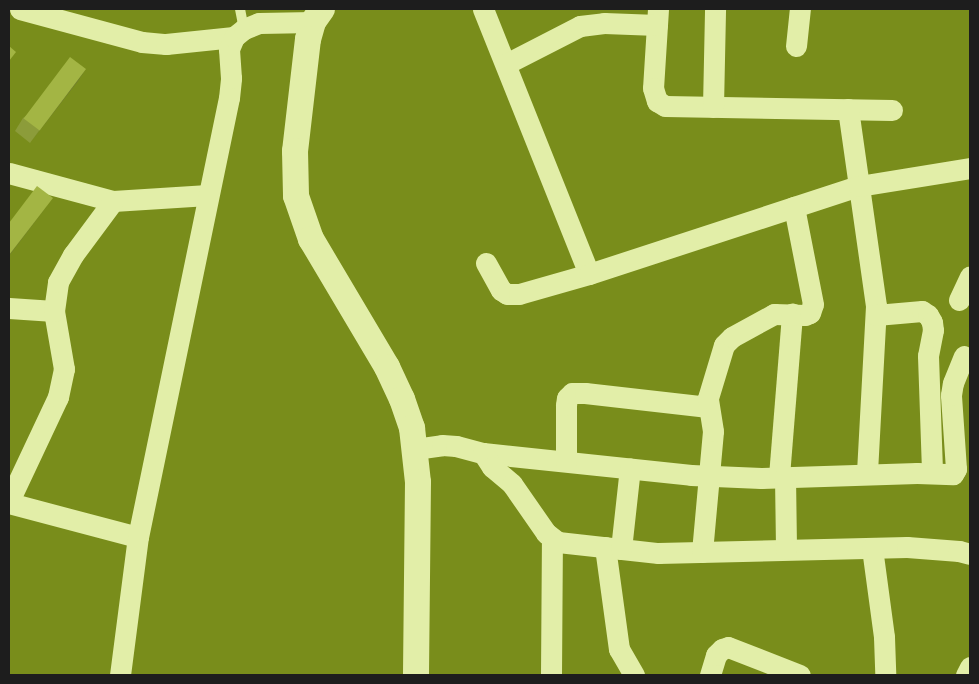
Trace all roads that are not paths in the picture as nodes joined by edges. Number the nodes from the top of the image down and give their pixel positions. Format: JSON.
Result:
{"nodes":[{"id":1,"x":20,"y":9,"type":"edge"},
{"id":2,"x":483,"y":9,"type":"edge"},
{"id":3,"x":715,"y":9,"type":"edge"},
{"id":4,"x":800,"y":9,"type":"edge"},
{"id":5,"x":318,"y":16,"type":"edge"},
{"id":6,"x":657,"y":17,"type":"edge"},
{"id":7,"x":246,"y":21,"type":"edge"},
{"id":8,"x":796,"y":46,"type":"dead end"},
{"id":9,"x":506,"y":64,"type":"junction"},
{"id":10,"x":713,"y":107,"type":"junction"},
{"id":11,"x":848,"y":109,"type":"junction"},
{"id":12,"x":892,"y":110,"type":"dead end"},
{"id":13,"x":970,"y":168,"type":"edge"},
{"id":14,"x":9,"y":173,"type":"edge"},
{"id":15,"x":859,"y":186,"type":"junction"},
{"id":16,"x":208,"y":195,"type":"junction"},
{"id":17,"x":113,"y":201,"type":"junction"},
{"id":18,"x":794,"y":207,"type":"junction"},
{"id":19,"x":486,"y":263,"type":"dead end"},
{"id":20,"x":590,"y":274,"type":"junction"},
{"id":21,"x":970,"y":276,"type":"edge"},
{"id":22,"x":958,"y":300,"type":"dead end"},
{"id":23,"x":9,"y":308,"type":"edge"},
{"id":24,"x":54,"y":311,"type":"junction"},
{"id":25,"x":792,"y":314,"type":"junction"},
{"id":26,"x":876,"y":315,"type":"junction"},
{"id":27,"x":964,"y":356,"type":"dead end"},
{"id":28,"x":708,"y":407,"type":"junction"},
{"id":29,"x":415,"y":449,"type":"junction"},
{"id":30,"x":483,"y":453,"type":"junction"},
{"id":31,"x":566,"y":461,"type":"junction"},
{"id":32,"x":630,"y":468,"type":"junction"},
{"id":33,"x":932,"y":473,"type":"junction"},
{"id":34,"x":867,"y":474,"type":"junction"},
{"id":35,"x":709,"y":476,"type":"junction"},
{"id":36,"x":782,"y":476,"type":"junction"},
{"id":37,"x":9,"y":502,"type":"edge"},
{"id":38,"x":138,"y":537,"type":"junction"},
{"id":39,"x":552,"y":540,"type":"junction"},
{"id":40,"x":613,"y":548,"type":"junction"},
{"id":41,"x":872,"y":548,"type":"junction"},
{"id":42,"x":786,"y":549,"type":"junction"},
{"id":43,"x":702,"y":552,"type":"junction"},
{"id":44,"x":970,"y":554,"type":"edge"},
{"id":45,"x":970,"y":668,"type":"edge"},
{"id":46,"x":120,"y":675,"type":"edge"},
{"id":47,"x":416,"y":675,"type":"edge"},
{"id":48,"x":551,"y":675,"type":"edge"},
{"id":49,"x":634,"y":675,"type":"edge"},
{"id":50,"x":710,"y":675,"type":"edge"},
{"id":51,"x":800,"y":675,"type":"edge"},
{"id":52,"x":885,"y":675,"type":"edge"},
{"id":53,"x":966,"y":675,"type":"edge"}],
"edges":[{"from":1,"to":7,"type":"street"},
{"from":2,"to":9,"type":"street"},
{"from":3,"to":10,"type":"street"},
{"from":4,"to":8,"type":"street"},
{"from":5,"to":7,"type":"street"},
{"from":5,"to":29,"type":"street"},
{"from":6,"to":9,"type":"street"},
{"from":6,"to":10,"type":"street"},
{"from":7,"to":16,"type":"street"},
{"from":9,"to":20,"type":"street"},
{"from":10,"to":11,"type":"street"},
{"from":11,"to":12,"type":"street"},
{"from":11,"to":15,"type":"street"},
{"from":13,"to":15,"type":"street"},
{"from":14,"to":17,"type":"street"},
{"from":15,"to":18,"type":"street"},
{"from":15,"to":26,"type":"street"},
{"from":16,"to":17,"type":"street"},
{"from":16,"to":38,"type":"street"},
{"from":17,"to":24,"type":"street"},
{"from":18,"to":20,"type":"street"},
{"from":18,"to":25,"type":"street"},
{"from":19,"to":20,"type":"street"},
{"from":21,"to":22,"type":"street"},
{"from":23,"to":24,"type":"street"},
{"from":24,"to":37,"type":"street"},
{"from":25,"to":28,"type":"street"},
{"from":25,"to":36,"type":"street"},
{"from":26,"to":33,"type":"street"},
{"from":26,"to":34,"type":"street"},
{"from":27,"to":33,"type":"street"},
{"from":28,"to":31,"type":"street"},
{"from":28,"to":35,"type":"street"},
{"from":29,"to":30,"type":"street"},
{"from":29,"to":47,"type":"street"},
{"from":30,"to":31,"type":"street"},
{"from":30,"to":39,"type":"street"},
{"from":31,"to":32,"type":"street"},
{"from":32,"to":35,"type":"street"},
{"from":32,"to":40,"type":"street"},
{"from":33,"to":34,"type":"street"},
{"from":34,"to":36,"type":"street"},
{"from":35,"to":36,"type":"street"},
{"from":35,"to":43,"type":"street"},
{"from":36,"to":42,"type":"street"},
{"from":37,"to":38,"type":"street"},
{"from":38,"to":46,"type":"street"},
{"from":39,"to":40,"type":"street"},
{"from":39,"to":48,"type":"street"},
{"from":40,"to":43,"type":"street"},
{"from":40,"to":49,"type":"street"},
{"from":41,"to":42,"type":"street"},
{"from":41,"to":44,"type":"street"},
{"from":41,"to":52,"type":"street"},
{"from":42,"to":43,"type":"street"},
{"from":45,"to":53,"type":"street"},
{"from":50,"to":51,"type":"street"}]}
